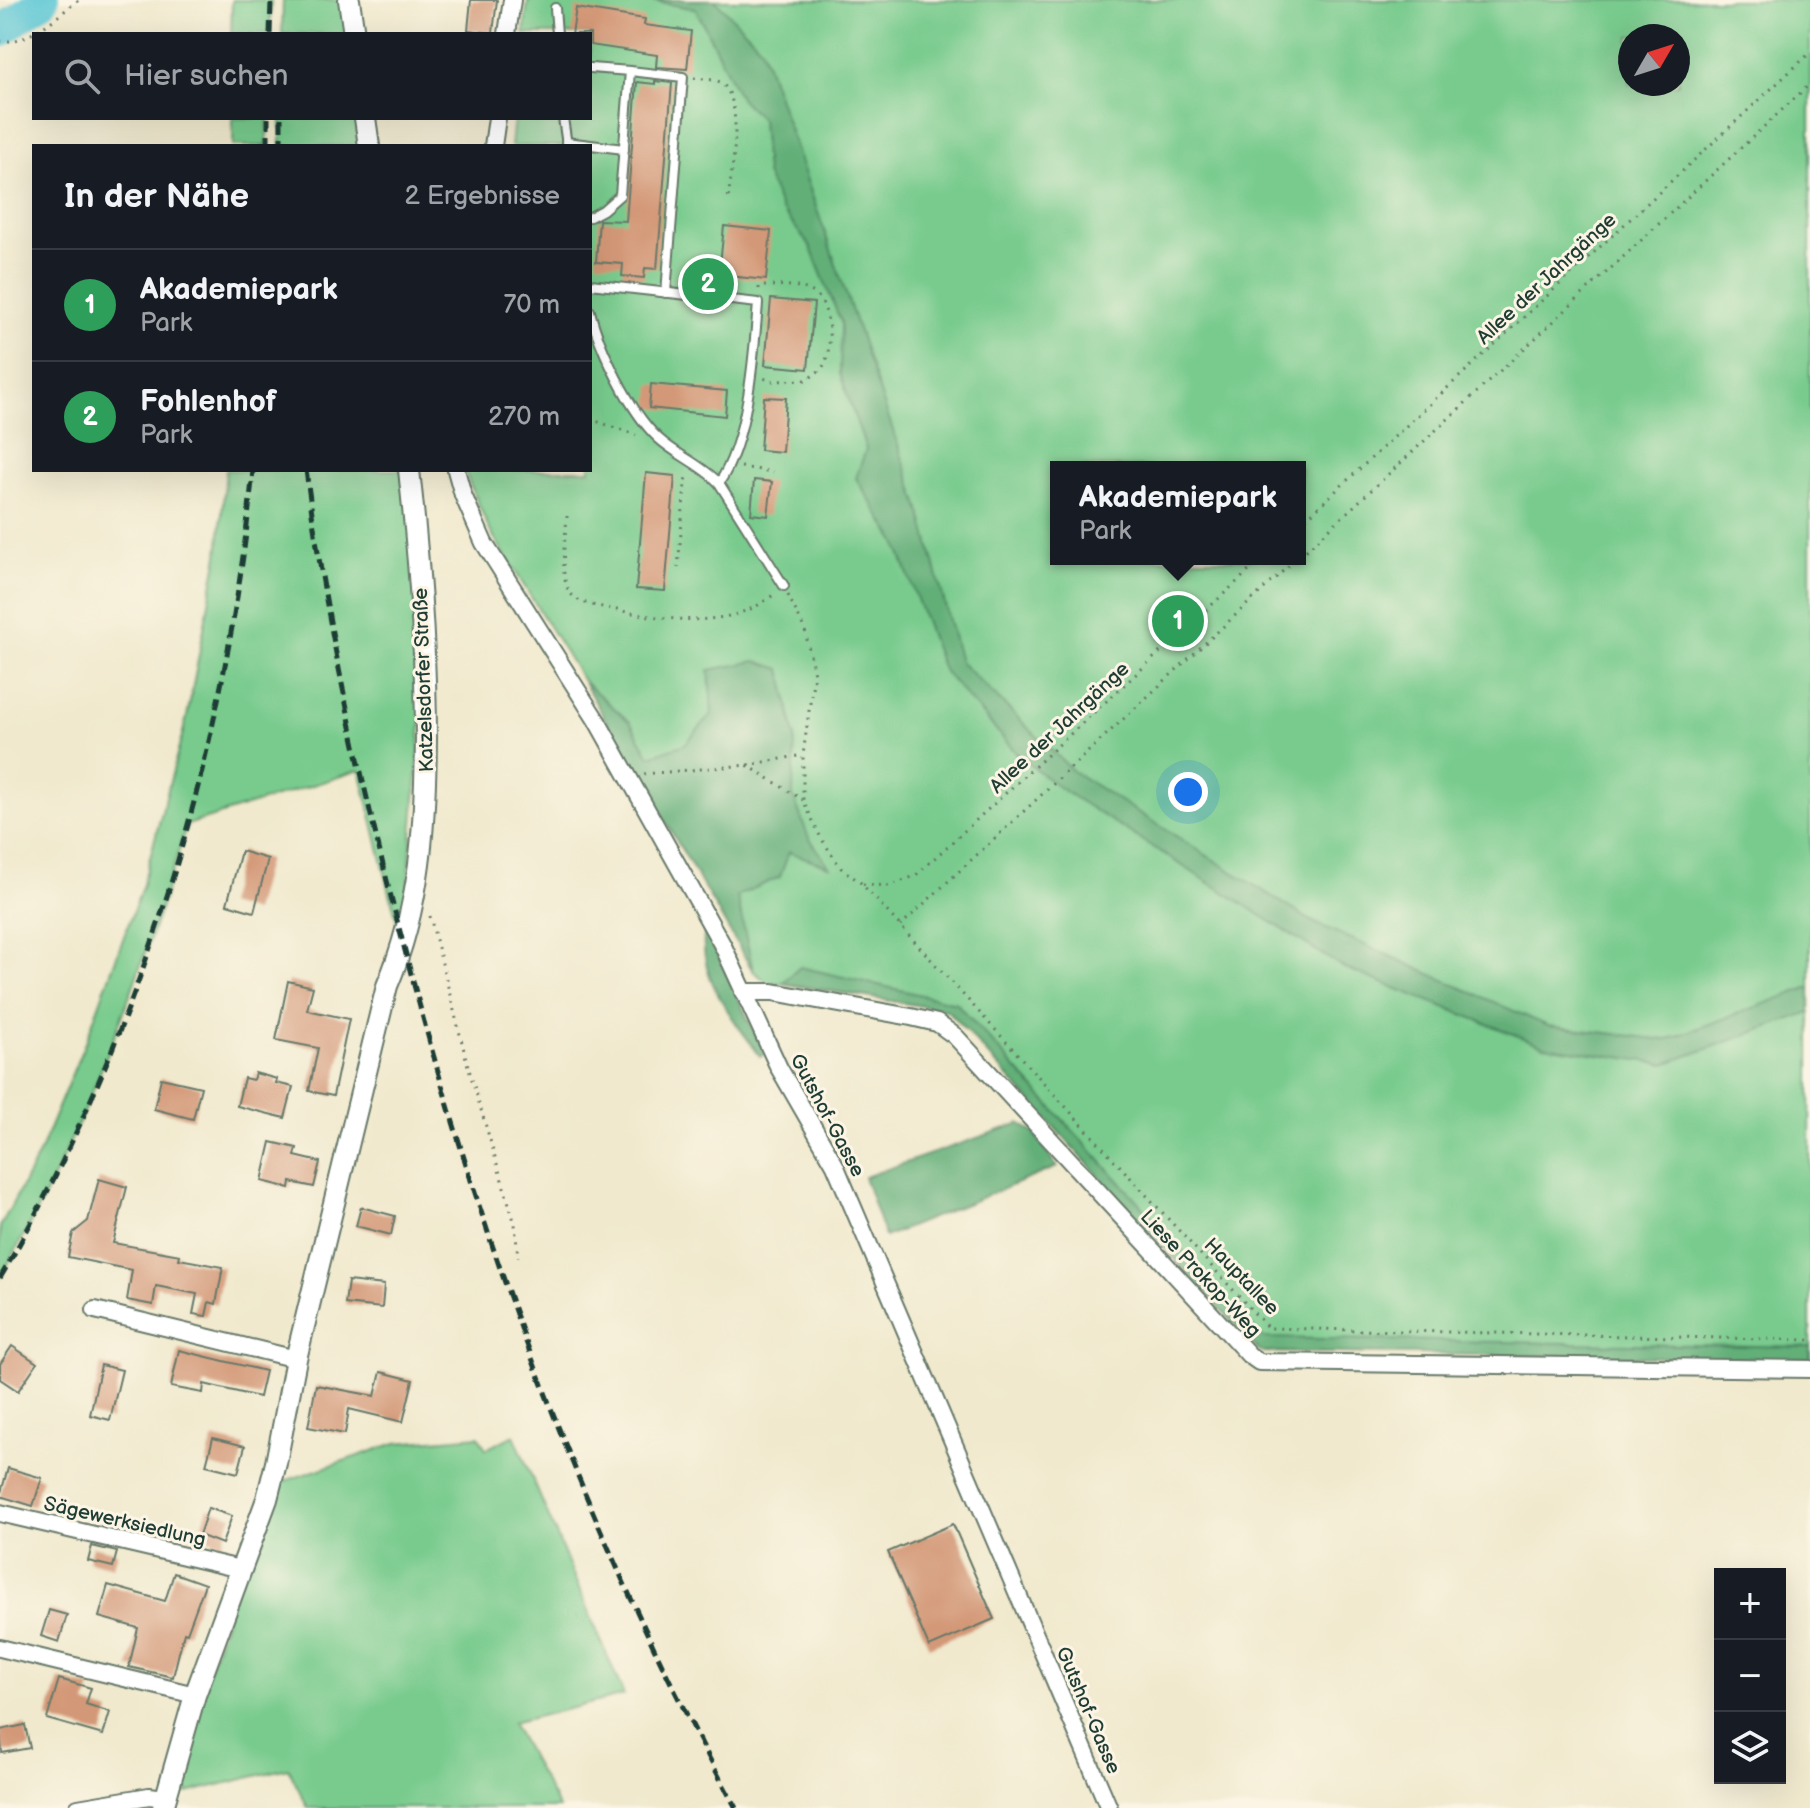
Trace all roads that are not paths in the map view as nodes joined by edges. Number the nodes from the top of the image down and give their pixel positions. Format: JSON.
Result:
{"nodes":[{"id":1,"x":349,"y":0,"type":"edge"},
{"id":2,"x":512,"y":0,"type":"edge"},
{"id":3,"x":555,"y":8,"type":"dead end"},
{"id":4,"x":354,"y":32,"type":"edge"},
{"id":5,"x":507,"y":32,"type":"edge"},
{"id":6,"x":557,"y":32,"type":"edge"},
{"id":7,"x":592,"y":68,"type":"edge"},
{"id":8,"x":630,"y":71,"type":"junction"},
{"id":9,"x":365,"y":120,"type":"edge"},
{"id":10,"x":497,"y":120,"type":"edge"},
{"id":11,"x":563,"y":120,"type":"edge"},
{"id":12,"x":369,"y":144,"type":"edge"},
{"id":13,"x":493,"y":144,"type":"edge"},
{"id":14,"x":567,"y":144,"type":"edge"},
{"id":15,"x":592,"y":146,"type":"edge"},
{"id":16,"x":624,"y":149,"type":"junction"},
{"id":17,"x":592,"y":216,"type":"edge"},
{"id":18,"x":592,"y":284,"type":"edge"},
{"id":19,"x":666,"y":293,"type":"junction"},
{"id":20,"x":592,"y":319,"type":"edge"},
{"id":21,"x":409,"y":472,"type":"edge"},
{"id":22,"x":457,"y":472,"type":"edge"},
{"id":23,"x":719,"y":483,"type":"junction"},
{"id":24,"x":784,"y":586,"type":"road end"},
{"id":25,"x":743,"y":992,"type":"junction"},
{"id":26,"x":95,"y":1310,"type":"dead end"},
{"id":27,"x":296,"y":1359,"type":"junction"},
{"id":28,"x":1810,"y":1369,"type":"edge"},
{"id":29,"x":0,"y":1513,"type":"edge"},
{"id":30,"x":240,"y":1569,"type":"junction"},
{"id":31,"x":0,"y":1648,"type":"edge"},
{"id":32,"x":195,"y":1695,"type":"junction"},
{"id":33,"x":165,"y":1803,"type":"edge"},
{"id":34,"x":78,"y":1808,"type":"edge"},
{"id":35,"x":1109,"y":1808,"type":"edge"}],
"edges":[{"from":1,"to":4,"type":"street"},
{"from":2,"to":5,"type":"street"},
{"from":3,"to":6,"type":"lane"},
{"from":7,"to":8,"type":"lane"},
{"from":8,"to":16,"type":"lane"},
{"from":8,"to":19,"type":"lane"},
{"from":9,"to":12,"type":"street"},
{"from":10,"to":13,"type":"street"},
{"from":11,"to":14,"type":"lane"},
{"from":15,"to":16,"type":"lane"},
{"from":16,"to":17,"type":"lane"},
{"from":18,"to":19,"type":"lane"},
{"from":19,"to":23,"type":"lane"},
{"from":20,"to":23,"type":"lane"},
{"from":21,"to":27,"type":"street","name":"Katzelsdorfer Straße"},
{"from":22,"to":25,"type":"street","name":"Gutshof-Gasse"},
{"from":23,"to":24,"type":"lane"},
{"from":25,"to":28,"type":"street","name":"Liese Prokop-Weg"},
{"from":25,"to":35,"type":"street","name":"Gutshof-Gasse"},
{"from":26,"to":27,"type":"street"},
{"from":27,"to":30,"type":"street","name":"Katzelsdorfer Straße"},
{"from":29,"to":30,"type":"street","name":"Sägewerksiedlung"},
{"from":30,"to":32,"type":"street","name":"Katzelsdorfer Straße"},
{"from":31,"to":32,"type":"street"},
{"from":32,"to":33,"type":"street","name":"Katzelsdorfer Straße"},
{"from":33,"to":34,"type":"street"}]}
